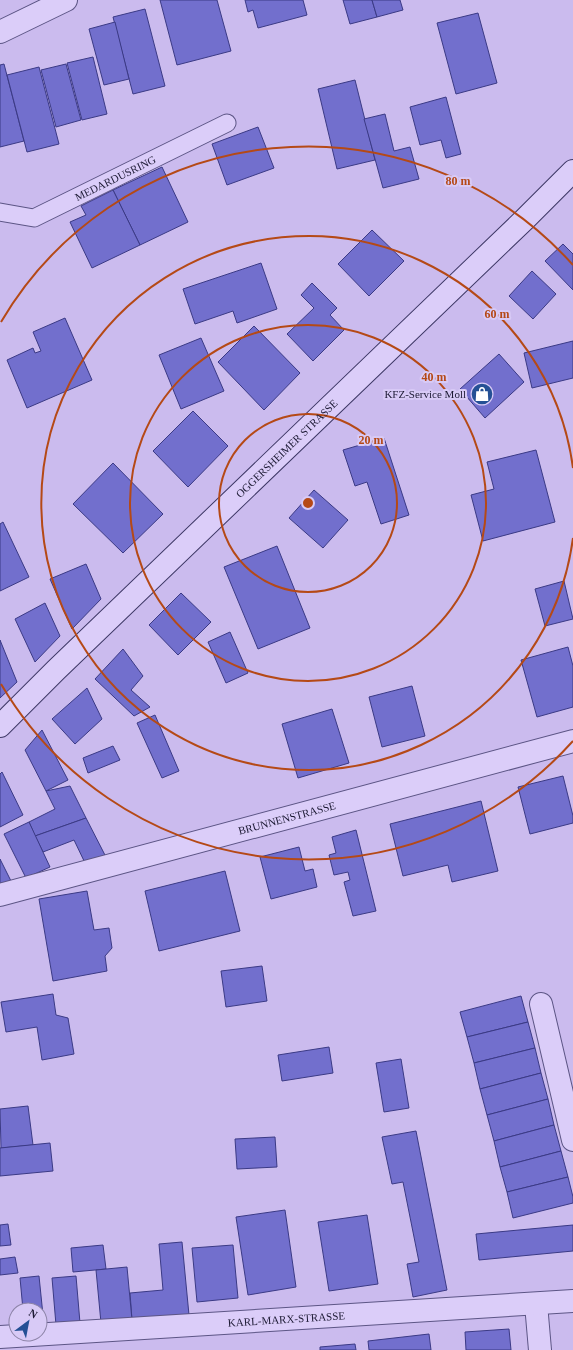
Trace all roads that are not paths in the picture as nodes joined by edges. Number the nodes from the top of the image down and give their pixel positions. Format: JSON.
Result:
{"nodes":[{"id":1,"x":66,"y":0,"type":"edge"},
{"id":2,"x":0,"y":32,"type":"edge"},
{"id":3,"x":227,"y":124,"type":"dead end"},
{"id":4,"x":573,"y":171,"type":"edge"},
{"id":5,"x":0,"y":212,"type":"edge"},
{"id":6,"x":0,"y":726,"type":"edge"},
{"id":7,"x":573,"y":741,"type":"edge"},
{"id":8,"x":0,"y":895,"type":"edge"},
{"id":9,"x":542,"y":1004,"type":"dead end"},
{"id":10,"x":573,"y":1140,"type":"edge"},
{"id":11,"x":573,"y":1301,"type":"edge"},
{"id":12,"x":536,"y":1304,"type":"junction"},
{"id":13,"x":0,"y":1336,"type":"edge"},
{"id":14,"x":540,"y":1350,"type":"edge"}],
"edges":[{"from":1,"to":2,"type":"street"},
{"from":3,"to":5,"type":"lane","name":"MEDARDUSRING"},
{"from":4,"to":6,"type":"street","name":"OGGERSHEIMER STRASSE"},
{"from":7,"to":8,"type":"street","name":"BRUNNENSTRASSE"},
{"from":9,"to":10,"type":"street"},
{"from":11,"to":12,"type":"street","name":"KARL-MARX-STRASSE"},
{"from":12,"to":13,"type":"street","name":"KARL-MARX-STRASSE"},
{"from":12,"to":14,"type":"street"}]}
